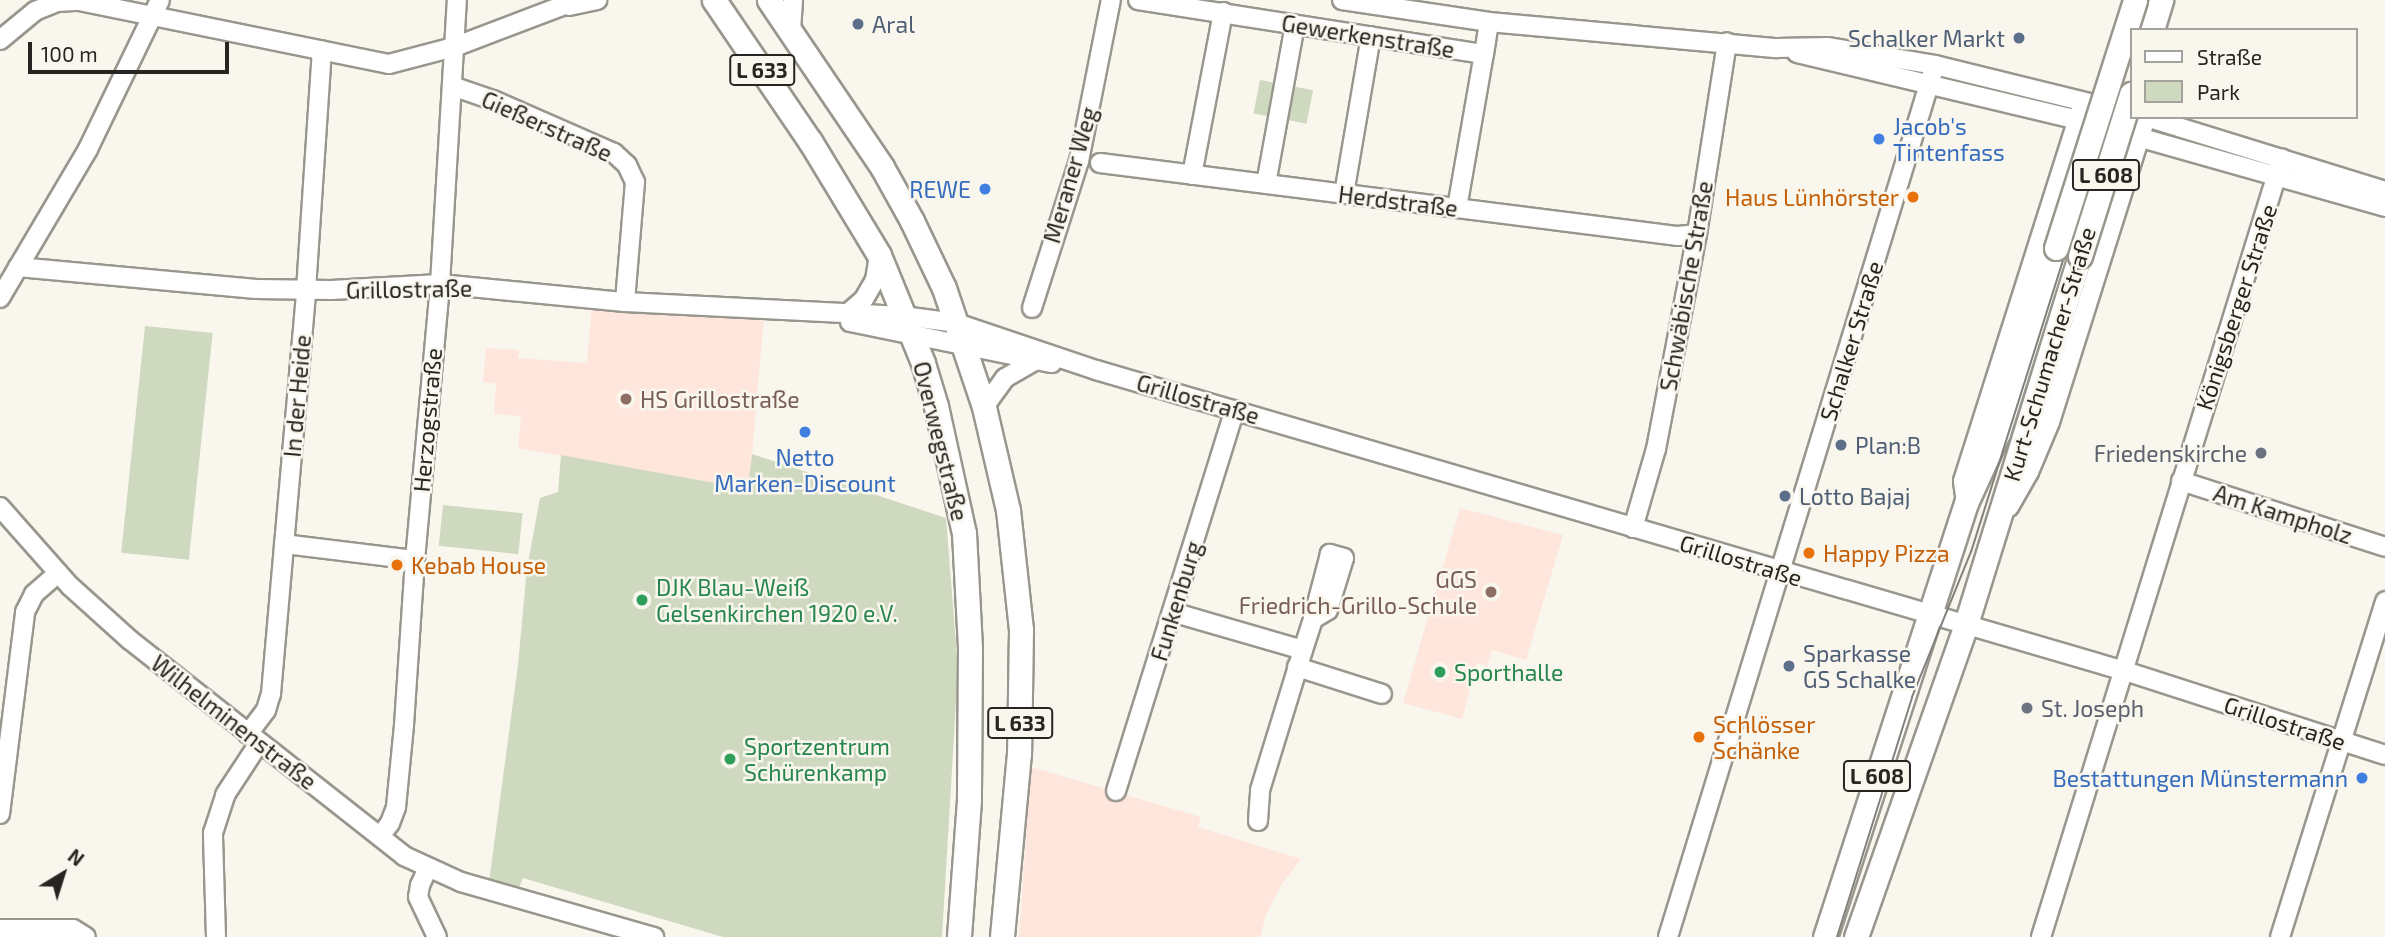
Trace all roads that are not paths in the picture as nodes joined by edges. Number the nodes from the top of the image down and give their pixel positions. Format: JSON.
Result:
{"nodes":[{"id":1,"x":457,"y":0,"type":"edge"},
{"id":2,"x":597,"y":0,"type":"edge"},
{"id":3,"x":714,"y":0,"type":"edge"},
{"id":4,"x":769,"y":0,"type":"edge"},
{"id":5,"x":793,"y":0,"type":"edge"},
{"id":6,"x":1111,"y":0,"type":"edge"},
{"id":7,"x":1138,"y":0,"type":"edge"},
{"id":8,"x":1342,"y":0,"type":"edge"},
{"id":9,"x":2135,"y":0,"type":"edge"},
{"id":10,"x":2161,"y":0,"type":"edge"},
{"id":11,"x":570,"y":4,"type":"edge"},
{"id":12,"x":158,"y":7,"type":"edge"},
{"id":13,"x":1223,"y":12,"type":"junction"},
{"id":14,"x":1489,"y":22,"type":"junction"},
{"id":15,"x":1295,"y":25,"type":"junction"},
{"id":16,"x":2153,"y":28,"type":"edge"},
{"id":17,"x":791,"y":30,"type":"junction"},
{"id":18,"x":1371,"y":36,"type":"junction"},
{"id":19,"x":0,"y":40,"type":"edge"},
{"id":20,"x":1727,"y":41,"type":"junction"},
{"id":21,"x":454,"y":47,"type":"junction"},
{"id":22,"x":1777,"y":48,"type":"junction"},
{"id":23,"x":323,"y":51,"type":"junction"},
{"id":24,"x":1484,"y":54,"type":"junction"},
{"id":25,"x":1935,"y":65,"type":"junction"},
{"id":26,"x":1930,"y":83,"type":"junction"},
{"id":27,"x":452,"y":86,"type":"junction"},
{"id":28,"x":2130,"y":97,"type":"edge"},
{"id":29,"x":2084,"y":100,"type":"junction"},
{"id":30,"x":2130,"y":113,"type":"edge"},
{"id":31,"x":2145,"y":119,"type":"edge"},
{"id":32,"x":2153,"y":119,"type":"edge"},
{"id":33,"x":2078,"y":120,"type":"junction"},
{"id":34,"x":2140,"y":138,"type":"junction"},
{"id":35,"x":2282,"y":158,"type":"junction"},
{"id":36,"x":1100,"y":163,"type":"dead end"},
{"id":37,"x":1192,"y":175,"type":"junction"},
{"id":38,"x":2278,"y":176,"type":"junction"},
{"id":39,"x":1266,"y":184,"type":"junction"},
{"id":40,"x":2385,"y":191,"type":"edge"},
{"id":41,"x":1344,"y":194,"type":"junction"},
{"id":42,"x":2385,"y":207,"type":"edge"},
{"id":43,"x":1458,"y":208,"type":"junction"},
{"id":44,"x":1697,"y":234,"type":"junction"},
{"id":45,"x":879,"y":255,"type":"junction"},
{"id":46,"x":18,"y":267,"type":"junction"},
{"id":47,"x":440,"y":284,"type":"junction"},
{"id":48,"x":306,"y":290,"type":"junction"},
{"id":49,"x":0,"y":298,"type":"edge"},
{"id":50,"x":625,"y":302,"type":"junction"},
{"id":51,"x":1032,"y":308,"type":"dead end"},
{"id":52,"x":799,"y":310,"type":"junction"},
{"id":53,"x":848,"y":313,"type":"junction"},
{"id":54,"x":907,"y":325,"type":"junction"},
{"id":55,"x":959,"y":333,"type":"junction"},
{"id":56,"x":1035,"y":361,"type":"junction"},
{"id":57,"x":1096,"y":370,"type":"junction"},
{"id":58,"x":984,"y":407,"type":"junction"},
{"id":59,"x":1235,"y":410,"type":"junction"},
{"id":60,"x":2181,"y":481,"type":"junction"},
{"id":61,"x":1966,"y":503,"type":"junction"},
{"id":62,"x":0,"y":506,"type":"edge"},
{"id":63,"x":1633,"y":528,"type":"junction"},
{"id":64,"x":1993,"y":534,"type":"junction"},
{"id":65,"x":284,"y":544,"type":"junction"},
{"id":66,"x":2385,"y":547,"type":"edge"},
{"id":67,"x":415,"y":560,"type":"junction"},
{"id":68,"x":1781,"y":572,"type":"junction"},
{"id":69,"x":58,"y":573,"type":"junction"},
{"id":70,"x":2385,"y":601,"type":"edge"},
{"id":71,"x":1172,"y":612,"type":"junction"},
{"id":72,"x":1930,"y":615,"type":"junction"},
{"id":73,"x":1313,"y":619,"type":"dead end"},
{"id":74,"x":1966,"y":624,"type":"junction"},
{"id":75,"x":1300,"y":659,"type":"junction"},
{"id":76,"x":2125,"y":671,"type":"junction"},
{"id":77,"x":1382,"y":694,"type":"dead end"},
{"id":78,"x":254,"y":738,"type":"junction"},
{"id":79,"x":2342,"y":741,"type":"junction"},
{"id":80,"x":2385,"y":755,"type":"edge"},
{"id":81,"x":1116,"y":791,"type":"dead end"},
{"id":82,"x":0,"y":814,"type":"edge"},
{"id":83,"x":1258,"y":821,"type":"dead end"},
{"id":84,"x":380,"y":836,"type":"junction"},
{"id":85,"x":428,"y":868,"type":"junction"},
{"id":86,"x":0,"y":929,"type":"edge"},
{"id":87,"x":86,"y":937,"type":"edge"},
{"id":88,"x":216,"y":937,"type":"edge"},
{"id":89,"x":437,"y":937,"type":"edge"},
{"id":90,"x":654,"y":937,"type":"edge"},
{"id":91,"x":959,"y":937,"type":"edge"},
{"id":92,"x":1002,"y":937,"type":"edge"},
{"id":93,"x":1668,"y":937,"type":"edge"},
{"id":94,"x":1825,"y":937,"type":"edge"},
{"id":95,"x":1856,"y":937,"type":"edge"},
{"id":96,"x":2041,"y":937,"type":"edge"},
{"id":97,"x":2280,"y":937,"type":"edge"}],
"edges":[{"from":1,"to":21,"type":"street","name":"Herzogstraße"},
{"from":2,"to":11,"type":"street"},
{"from":3,"to":45,"type":"main road","name":"Overwegstraße","number":"L 633"},
{"from":4,"to":17,"type":"main road","name":"Overwegstraße","number":"L 633"},
{"from":5,"to":17,"type":"street"},
{"from":6,"to":51,"type":"street","name":"Meraner Weg"},
{"from":7,"to":13,"type":"street","name":"Gewerkenstraße"},
{"from":8,"to":14,"type":"street","name":"Gewerkenstraße"},
{"from":9,"to":61,"type":"main road","name":"Kurt-Schumacher-Straße","number":"L 608","bridge":true},
{"from":10,"to":16,"type":"main road"},
{"from":11,"to":21,"type":"street"},
{"from":12,"to":19,"type":"street"},
{"from":12,"to":23,"type":"street"},
{"from":12,"to":46,"type":"street"},
{"from":13,"to":15,"type":"street","name":"Gewerkenstraße"},
{"from":13,"to":37,"type":"street"},
{"from":14,"to":20,"type":"street","name":"Gewerkenstraße"},
{"from":14,"to":24,"type":"street","name":"Gewerkenstraße"},
{"from":15,"to":18,"type":"street","name":"Gewerkenstraße"},
{"from":15,"to":39,"type":"street"},
{"from":17,"to":55,"type":"main road","name":"Overwegstraße","number":"L 633"},
{"from":18,"to":24,"type":"street","name":"Gewerkenstraße"},
{"from":18,"to":41,"type":"street"},
{"from":20,"to":22,"type":"street","name":"Gewerkenstraße"},
{"from":20,"to":44,"type":"street","name":"Schwäbische Straße"},
{"from":21,"to":23,"type":"street"},
{"from":21,"to":27,"type":"street","name":"Herzogstraße"},
{"from":22,"to":25,"type":"street","name":"Gewerkenstraße"},
{"from":22,"to":26,"type":"street","name":"Gewerkenstraße"},
{"from":23,"to":48,"type":"street","name":"In der Heide"},
{"from":24,"to":43,"type":"street"},
{"from":25,"to":26,"type":"street","name":"Schalker Straße"},
{"from":25,"to":29,"type":"street"},
{"from":26,"to":33,"type":"street"},
{"from":26,"to":68,"type":"street","name":"Schalker Straße"},
{"from":27,"to":47,"type":"street","name":"Herzogstraße"},
{"from":27,"to":50,"type":"street","name":"Gießerstraße"},
{"from":28,"to":64,"type":"main road","name":"Kurt-Schumacher-Straße","number":"L 608","bridge":true},
{"from":29,"to":30,"type":"street"},
{"from":29,"to":33,"type":"street"},
{"from":31,"to":34,"type":"street","name":"Kurt-Schumacher-Straße"},
{"from":32,"to":35,"type":"street"},
{"from":33,"to":34,"type":"street"},
{"from":33,"to":61,"type":"street","name":"Kurt-Schumacher-Straße"},
{"from":34,"to":38,"type":"street"},
{"from":34,"to":64,"type":"street","name":"Kurt-Schumacher-Straße"},
{"from":35,"to":38,"type":"street","name":"Königsberger Straße"},
{"from":35,"to":40,"type":"street"},
{"from":36,"to":37,"type":"street","name":"Herdstraße"},
{"from":37,"to":39,"type":"street","name":"Herdstraße"},
{"from":38,"to":42,"type":"street"},
{"from":38,"to":60,"type":"street","name":"Königsberger Straße"},
{"from":39,"to":41,"type":"street","name":"Herdstraße"},
{"from":41,"to":43,"type":"street","name":"Herdstraße"},
{"from":43,"to":44,"type":"street","name":"Herdstraße"},
{"from":44,"to":63,"type":"street","name":"Schwäbische Straße"},
{"from":45,"to":53,"type":"street"},
{"from":45,"to":54,"type":"main road","name":"Overwegstraße","number":"L 633"},
{"from":46,"to":48,"type":"street","name":"Grillostraße"},
{"from":46,"to":49,"type":"street"},
{"from":47,"to":48,"type":"street","name":"Grillostraße"},
{"from":47,"to":50,"type":"street","name":"Grillostraße"},
{"from":47,"to":67,"type":"street","name":"Herzogstraße"},
{"from":48,"to":65,"type":"street","name":"In der Heide"},
{"from":50,"to":52,"type":"street","name":"Grillostraße"},
{"from":52,"to":53,"type":"street","name":"Grillostraße"},
{"from":52,"to":54,"type":"street","name":"Grillostraße"},
{"from":53,"to":54,"type":"street","name":"Grillostraße"},
{"from":54,"to":55,"type":"street","name":"Grillostraße"},
{"from":54,"to":91,"type":"main road","name":"Overwegstraße","number":"L 633"},
{"from":55,"to":56,"type":"street","name":"Grillostraße"},
{"from":55,"to":57,"type":"street","name":"Grillostraße"},
{"from":55,"to":58,"type":"main road","name":"Overwegstraße","number":"L 633"},
{"from":56,"to":57,"type":"street","name":"Grillostraße"},
{"from":56,"to":58,"type":"street"},
{"from":57,"to":59,"type":"street","name":"Grillostraße"},
{"from":58,"to":92,"type":"main road","name":"Overwegstraße","number":"L 633"},
{"from":59,"to":63,"type":"street","name":"Grillostraße"},
{"from":59,"to":71,"type":"street","name":"Funkenburg"},
{"from":60,"to":66,"type":"street","name":"Am Kampholz"},
{"from":60,"to":76,"type":"street","name":"Königsberger Straße"},
{"from":61,"to":72,"type":"main road","name":"Kurt-Schumacher-Straße","number":"L 608"},
{"from":62,"to":69,"type":"street","name":"Wilhelminenstraße"},
{"from":63,"to":68,"type":"street","name":"Grillostraße"},
{"from":64,"to":74,"type":"main road","name":"Kurt-Schumacher-Straße","number":"L 608"},
{"from":65,"to":67,"type":"street"},
{"from":65,"to":78,"type":"street","name":"In der Heide"},
{"from":67,"to":84,"type":"street","name":"Herzogstraße"},
{"from":68,"to":72,"type":"street","name":"Grillostraße"},
{"from":68,"to":93,"type":"street","name":"Schalker Straße"},
{"from":69,"to":78,"type":"street","name":"Wilhelminenstraße"},
{"from":69,"to":82,"type":"street"},
{"from":70,"to":79,"type":"street"},
{"from":71,"to":75,"type":"street"},
{"from":71,"to":81,"type":"street","name":"Funkenburg"},
{"from":72,"to":74,"type":"street","name":"Grillostraße"},
{"from":72,"to":94,"type":"main road","name":"Kurt-Schumacher-Straße","number":"L 608"},
{"from":73,"to":75,"type":"street"},
{"from":74,"to":76,"type":"street","name":"Grillostraße"},
{"from":74,"to":95,"type":"main road","name":"Kurt-Schumacher-Straße","number":"L 608"},
{"from":75,"to":77,"type":"street"},
{"from":75,"to":83,"type":"street"},
{"from":76,"to":79,"type":"street","name":"Grillostraße"},
{"from":76,"to":96,"type":"street","name":"Königsberger Straße"},
{"from":78,"to":84,"type":"street","name":"Wilhelminenstraße"},
{"from":78,"to":88,"type":"street","name":"In der Heide"},
{"from":79,"to":80,"type":"street","name":"Grillostraße"},
{"from":79,"to":97,"type":"street"},
{"from":84,"to":85,"type":"street","name":"Wilhelminenstraße"},
{"from":85,"to":89,"type":"street"},
{"from":85,"to":90,"type":"street","name":"Wilhelminenstraße"},
{"from":86,"to":87,"type":"street"}]}
